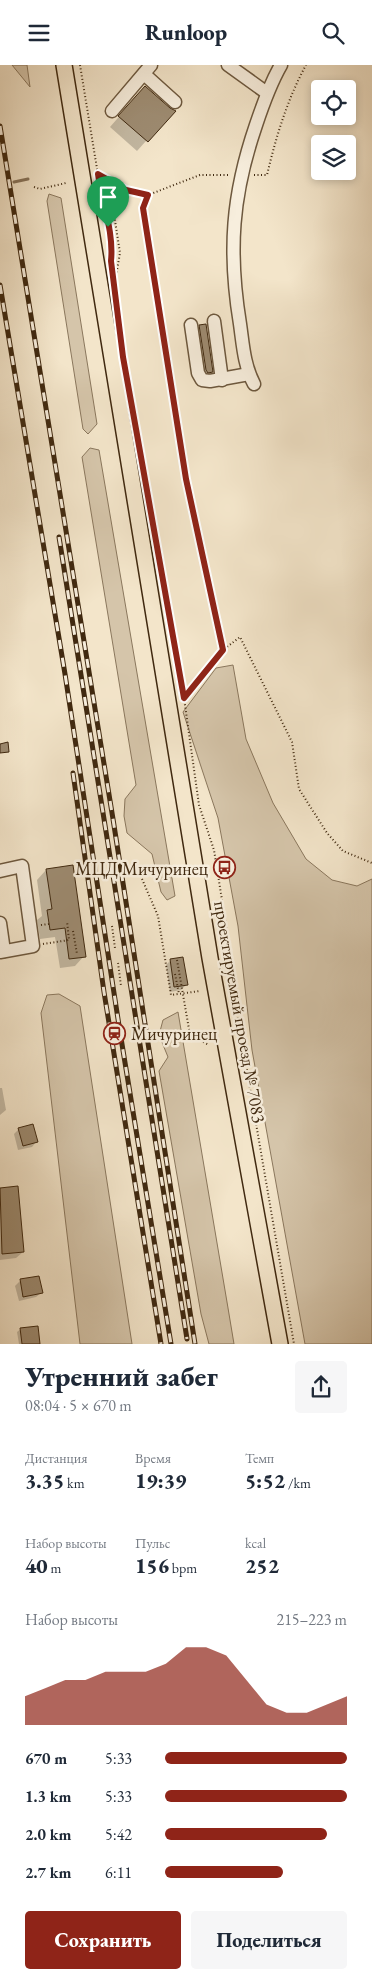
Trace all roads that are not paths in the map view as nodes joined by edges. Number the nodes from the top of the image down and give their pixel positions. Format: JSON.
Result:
{"nodes":[{"id":1,"x":64,"y":65,"type":"edge"},
{"id":2,"x":228,"y":65,"type":"edge"},
{"id":3,"x":281,"y":65,"type":"edge"},
{"id":4,"x":147,"y":69,"type":"edge"},
{"id":5,"x":267,"y":93,"type":"junction"},
{"id":6,"x":175,"y":101,"type":"dead end"},
{"id":7,"x":112,"y":111,"type":"dead end"},
{"id":8,"x":214,"y":321,"type":"dead end"},
{"id":9,"x":191,"y":325,"type":"dead end"},
{"id":10,"x":222,"y":380,"type":"junction"},
{"id":11,"x":0,"y":871,"type":"edge"},
{"id":12,"x":0,"y":923,"type":"edge"},
{"id":13,"x":2,"y":952,"type":"edge"},
{"id":14,"x":280,"y":1344,"type":"edge"}],
"edges":[{"from":1,"to":14,"type":"main road","name":"проектируемый проезд № 7083"},
{"from":2,"to":5,"type":"street"},
{"from":3,"to":5,"type":"street"},
{"from":4,"to":6,"type":"street"},
{"from":4,"to":7,"type":"street"},
{"from":5,"to":10,"type":"street"},
{"from":8,"to":10,"type":"street"},
{"from":9,"to":10,"type":"street"},
{"from":11,"to":13,"type":"street"},
{"from":12,"to":13,"type":"street"}]}
